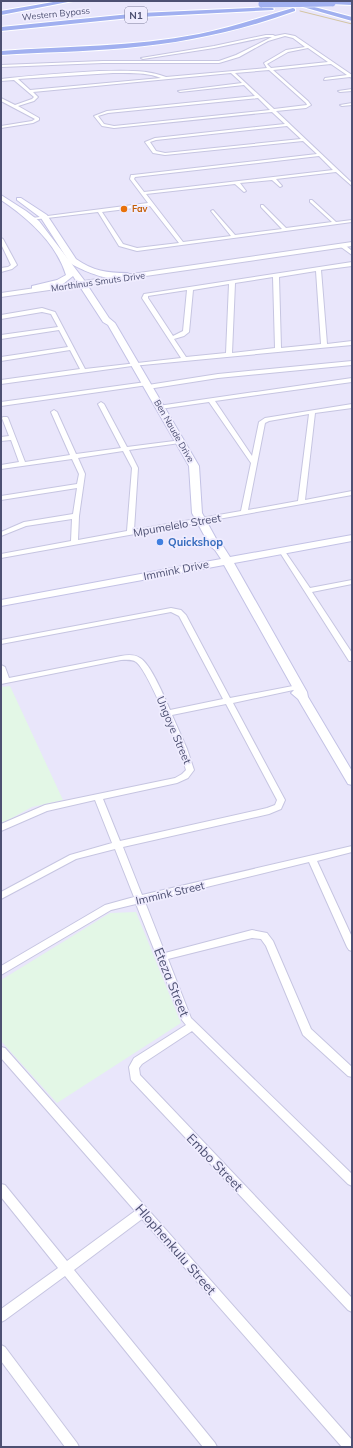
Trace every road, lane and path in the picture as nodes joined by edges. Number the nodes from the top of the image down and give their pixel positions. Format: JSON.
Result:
{"nodes":[{"id":1,"x":61,"y":1,"type":"edge"},
{"id":2,"x":70,"y":1,"type":"edge"},
{"id":3,"x":285,"y":1,"type":"edge"},
{"id":4,"x":310,"y":1,"type":"edge"},
{"id":5,"x":352,"y":3,"type":"edge"},
{"id":6,"x":334,"y":6,"type":"junction"},
{"id":7,"x":352,"y":8,"type":"edge"},
{"id":8,"x":1,"y":10,"type":"edge"},
{"id":9,"x":1,"y":13,"type":"edge"},
{"id":10,"x":272,"y":18,"type":"junction"},
{"id":11,"x":352,"y":19,"type":"edge"},
{"id":12,"x":1,"y":24,"type":"edge"},
{"id":13,"x":1,"y":29,"type":"edge"},
{"id":14,"x":276,"y":37,"type":"junction"},
{"id":15,"x":12,"y":44,"type":"dead end"},
{"id":16,"x":309,"y":47,"type":"junction"},
{"id":17,"x":1,"y":53,"type":"edge"},
{"id":18,"x":130,"y":62,"type":"junction"},
{"id":19,"x":139,"y":62,"type":"junction"},
{"id":20,"x":332,"y":63,"type":"junction"},
{"id":21,"x":1,"y":66,"type":"edge"},
{"id":22,"x":270,"y":69,"type":"junction"},
{"id":23,"x":232,"y":72,"type":"junction"},
{"id":24,"x":137,"y":73,"type":"junction"},
{"id":25,"x":351,"y":76,"type":"edge"},
{"id":26,"x":165,"y":78,"type":"junction"},
{"id":27,"x":15,"y":79,"type":"junction"},
{"id":28,"x":325,"y":79,"type":"dead end"},
{"id":29,"x":1,"y":80,"type":"edge"},
{"id":30,"x":245,"y":84,"type":"junction"},
{"id":31,"x":352,"y":90,"type":"edge"},
{"id":32,"x":31,"y":91,"type":"junction"},
{"id":33,"x":180,"y":91,"type":"dead end"},
{"id":34,"x":340,"y":91,"type":"dead end"},
{"id":35,"x":258,"y":97,"type":"junction"},
{"id":36,"x":1,"y":99,"type":"edge"},
{"id":37,"x":352,"y":104,"type":"edge"},
{"id":38,"x":342,"y":105,"type":"dead end"},
{"id":39,"x":15,"y":106,"type":"junction"},
{"id":40,"x":273,"y":111,"type":"junction"},
{"id":41,"x":288,"y":125,"type":"junction"},
{"id":42,"x":1,"y":126,"type":"edge"},
{"id":43,"x":303,"y":140,"type":"junction"},
{"id":44,"x":319,"y":155,"type":"junction"},
{"id":45,"x":336,"y":171,"type":"junction"},
{"id":46,"x":272,"y":178,"type":"junction"},
{"id":47,"x":236,"y":182,"type":"junction"},
{"id":48,"x":352,"y":185,"type":"edge"},
{"id":49,"x":280,"y":186,"type":"dead end"},
{"id":50,"x":1,"y":189,"type":"edge"},
{"id":51,"x":244,"y":191,"type":"dead end"},
{"id":52,"x":143,"y":193,"type":"junction"},
{"id":53,"x":1,"y":197,"type":"edge"},
{"id":54,"x":312,"y":201,"type":"dead end"},
{"id":55,"x":152,"y":204,"type":"junction"},
{"id":56,"x":263,"y":206,"type":"dead end"},
{"id":57,"x":99,"y":210,"type":"junction"},
{"id":58,"x":212,"y":211,"type":"dead end"},
{"id":59,"x":44,"y":217,"type":"junction"},
{"id":60,"x":32,"y":219,"type":"junction"},
{"id":61,"x":352,"y":221,"type":"edge"},
{"id":62,"x":335,"y":223,"type":"junction"},
{"id":63,"x":285,"y":230,"type":"junction"},
{"id":64,"x":234,"y":237,"type":"junction"},
{"id":65,"x":1,"y":239,"type":"edge"},
{"id":66,"x":182,"y":244,"type":"junction"},
{"id":67,"x":352,"y":244,"type":"edge"},
{"id":68,"x":343,"y":246,"type":"junction"},
{"id":69,"x":352,"y":254,"type":"edge"},
{"id":70,"x":69,"y":262,"type":"junction"},
{"id":71,"x":352,"y":264,"type":"edge"},
{"id":72,"x":195,"y":267,"type":"junction"},
{"id":73,"x":1,"y":270,"type":"edge"},
{"id":74,"x":318,"y":270,"type":"junction"},
{"id":75,"x":127,"y":275,"type":"junction"},
{"id":76,"x":276,"y":276,"type":"junction"},
{"id":77,"x":85,"y":282,"type":"junction"},
{"id":78,"x":232,"y":282,"type":"junction"},
{"id":79,"x":34,"y":288,"type":"junction"},
{"id":80,"x":190,"y":289,"type":"junction"},
{"id":81,"x":1,"y":294,"type":"edge"},
{"id":82,"x":1,"y":316,"type":"edge"},
{"id":83,"x":61,"y":328,"type":"junction"},
{"id":84,"x":1,"y":337,"type":"edge"},
{"id":85,"x":172,"y":338,"type":"junction"},
{"id":86,"x":352,"y":343,"type":"edge"},
{"id":87,"x":324,"y":346,"type":"junction"},
{"id":88,"x":71,"y":348,"type":"junction"},
{"id":89,"x":278,"y":350,"type":"junction"},
{"id":90,"x":229,"y":354,"type":"junction"},
{"id":91,"x":184,"y":358,"type":"junction"},
{"id":92,"x":1,"y":359,"type":"edge"},
{"id":93,"x":352,"y":363,"type":"edge"},
{"id":94,"x":135,"y":364,"type":"junction"},
{"id":95,"x":83,"y":370,"type":"junction"},
{"id":96,"x":352,"y":380,"type":"edge"},
{"id":97,"x":1,"y":382,"type":"edge"},
{"id":98,"x":147,"y":385,"type":"junction"},
{"id":99,"x":212,"y":400,"type":"junction"},
{"id":100,"x":1,"y":404,"type":"edge"},
{"id":101,"x":101,"y":404,"type":"dead end"},
{"id":102,"x":352,"y":406,"type":"edge"},
{"id":103,"x":160,"y":407,"type":"junction"},
{"id":104,"x":54,"y":412,"type":"dead end"},
{"id":105,"x":312,"y":412,"type":"junction"},
{"id":106,"x":5,"y":418,"type":"dead end"},
{"id":107,"x":12,"y":438,"type":"junction"},
{"id":108,"x":1,"y":440,"type":"edge"},
{"id":109,"x":180,"y":441,"type":"junction"},
{"id":110,"x":126,"y":449,"type":"junction"},
{"id":111,"x":75,"y":456,"type":"junction"},
{"id":112,"x":253,"y":462,"type":"junction"},
{"id":113,"x":22,"y":464,"type":"junction"},
{"id":114,"x":1,"y":467,"type":"edge"},
{"id":115,"x":81,"y":485,"type":"junction"},
{"id":116,"x":352,"y":493,"type":"edge"},
{"id":117,"x":1,"y":498,"type":"edge"},
{"id":118,"x":301,"y":502,"type":"junction"},
{"id":119,"x":244,"y":512,"type":"junction"},
{"id":120,"x":76,"y":516,"type":"junction"},
{"id":121,"x":200,"y":520,"type":"junction"},
{"id":122,"x":352,"y":530,"type":"edge"},
{"id":123,"x":130,"y":533,"type":"junction"},
{"id":124,"x":1,"y":534,"type":"edge"},
{"id":125,"x":352,"y":538,"type":"edge"},
{"id":126,"x":74,"y":543,"type":"junction"},
{"id":127,"x":282,"y":551,"type":"junction"},
{"id":128,"x":1,"y":556,"type":"edge"},
{"id":129,"x":219,"y":556,"type":"junction"},
{"id":130,"x":352,"y":582,"type":"edge"},
{"id":131,"x":307,"y":590,"type":"junction"},
{"id":132,"x":1,"y":594,"type":"edge"},
{"id":133,"x":1,"y":603,"type":"edge"},
{"id":134,"x":1,"y":642,"type":"edge"},
{"id":135,"x":352,"y":659,"type":"edge"},
{"id":136,"x":1,"y":667,"type":"edge"},
{"id":137,"x":4,"y":682,"type":"edge"},
{"id":138,"x":298,"y":691,"type":"junction"},
{"id":139,"x":229,"y":701,"type":"junction"},
{"id":140,"x":168,"y":713,"type":"junction"},
{"id":141,"x":352,"y":781,"type":"edge"},
{"id":142,"x":98,"y":796,"type":"junction"},
{"id":143,"x":1,"y":828,"type":"edge"},
{"id":144,"x":117,"y":845,"type":"junction"},
{"id":145,"x":352,"y":849,"type":"edge"},
{"id":146,"x":312,"y":859,"type":"junction"},
{"id":147,"x":1,"y":896,"type":"edge"},
{"id":148,"x":139,"y":900,"type":"junction"},
{"id":149,"x":352,"y":947,"type":"edge"},
{"id":150,"x":163,"y":956,"type":"junction"},
{"id":151,"x":1,"y":971,"type":"edge"},
{"id":152,"x":192,"y":1026,"type":"junction"},
{"id":153,"x":1,"y":1051,"type":"edge"},
{"id":154,"x":352,"y":1073,"type":"edge"},
{"id":155,"x":352,"y":1181,"type":"edge"},
{"id":156,"x":1,"y":1189,"type":"edge"},
{"id":157,"x":143,"y":1212,"type":"junction"},
{"id":158,"x":66,"y":1269,"type":"junction"},
{"id":159,"x":352,"y":1306,"type":"edge"},
{"id":160,"x":1,"y":1316,"type":"edge"},
{"id":161,"x":1,"y":1351,"type":"edge"},
{"id":162,"x":73,"y":1447,"type":"edge"},
{"id":163,"x":211,"y":1447,"type":"edge"},
{"id":164,"x":350,"y":1447,"type":"edge"}],
"edges":[{"from":1,"to":8,"type":"highway"},
{"from":2,"to":9,"type":"highway"},
{"from":3,"to":11,"type":"highway"},
{"from":4,"to":10,"type":"highway","bridge":true},
{"from":5,"to":6,"type":"highway","name":"Western Bypass","number":"N1"},
{"from":6,"to":7,"type":"highway","name":"Western Bypass","number":"N1"},
{"from":6,"to":12,"type":"highway","name":"Western Bypass","number":"N1","bridge":true},
{"from":6,"to":13,"type":"highway","name":"Western Bypass","number":"N1"},
{"from":10,"to":15,"type":"highway"},
{"from":10,"to":17,"type":"highway"},
{"from":14,"to":16,"type":"street"},
{"from":14,"to":18,"type":"street"},
{"from":14,"to":19,"type":"street"},
{"from":16,"to":20,"type":"street"},
{"from":16,"to":22,"type":"street"},
{"from":18,"to":19,"type":"street"},
{"from":18,"to":21,"type":"street"},
{"from":19,"to":24,"type":"street"},
{"from":20,"to":22,"type":"street"},
{"from":20,"to":25,"type":"street"},
{"from":22,"to":23,"type":"street"},
{"from":22,"to":40,"type":"street"},
{"from":23,"to":26,"type":"street"},
{"from":23,"to":30,"type":"street"},
{"from":24,"to":26,"type":"street"},
{"from":24,"to":27,"type":"street"},
{"from":25,"to":28,"type":"street"},
{"from":26,"to":32,"type":"street"},
{"from":27,"to":29,"type":"street"},
{"from":27,"to":32,"type":"street"},
{"from":30,"to":33,"type":"street"},
{"from":30,"to":35,"type":"street"},
{"from":31,"to":34,"type":"street"},
{"from":32,"to":39,"type":"street"},
{"from":35,"to":40,"type":"street"},
{"from":35,"to":40,"type":"street"},
{"from":36,"to":39,"type":"street"},
{"from":37,"to":38,"type":"street"},
{"from":39,"to":42,"type":"street"},
{"from":40,"to":41,"type":"street"},
{"from":41,"to":43,"type":"street"},
{"from":41,"to":43,"type":"street"},
{"from":43,"to":44,"type":"street"},
{"from":44,"to":45,"type":"street"},
{"from":44,"to":52,"type":"street"},
{"from":45,"to":46,"type":"street"},
{"from":45,"to":48,"type":"street"},
{"from":46,"to":47,"type":"street"},
{"from":46,"to":49,"type":"street"},
{"from":47,"to":51,"type":"street"},
{"from":47,"to":52,"type":"street"},
{"from":50,"to":59,"type":"main road","name":"Ben Naude Drive"},
{"from":52,"to":55,"type":"street"},
{"from":53,"to":60,"type":"main road","name":"Ben Naude Drive"},
{"from":54,"to":62,"type":"street"},
{"from":55,"to":57,"type":"street"},
{"from":55,"to":66,"type":"street"},
{"from":56,"to":63,"type":"street"},
{"from":57,"to":59,"type":"street"},
{"from":57,"to":66,"type":"street"},
{"from":58,"to":64,"type":"street"},
{"from":59,"to":60,"type":"street"},
{"from":59,"to":70,"type":"main road","name":"Ben Naude Drive"},
{"from":60,"to":70,"type":"main road","name":"Ben Naude Drive"},
{"from":61,"to":62,"type":"street"},
{"from":62,"to":63,"type":"street"},
{"from":63,"to":64,"type":"street"},
{"from":64,"to":66,"type":"street"},
{"from":65,"to":73,"type":"street"},
{"from":67,"to":68,"type":"street","name":"Marthinus Smuts Drive"},
{"from":68,"to":69,"type":"street"},
{"from":68,"to":72,"type":"street","name":"Marthinus Smuts Drive"},
{"from":70,"to":75,"type":"main road"},
{"from":70,"to":77,"type":"main road","name":"Ben Naude Drive"},
{"from":70,"to":79,"type":"main road"},
{"from":71,"to":74,"type":"street"},
{"from":72,"to":75,"type":"street","name":"Marthinus Smuts Drive"},
{"from":72,"to":77,"type":"street","name":"Marthinus Smuts Drive"},
{"from":74,"to":76,"type":"street"},
{"from":74,"to":87,"type":"street"},
{"from":75,"to":77,"type":"street","name":"Marthinus Smuts Drive"},
{"from":76,"to":78,"type":"street"},
{"from":76,"to":89,"type":"street"},
{"from":77,"to":79,"type":"street"},
{"from":77,"to":81,"type":"street","name":"Marthinus Smuts Drive"},
{"from":77,"to":94,"type":"main road","name":"Ben Naude Drive"},
{"from":78,"to":80,"type":"street"},
{"from":78,"to":90,"type":"street"},
{"from":79,"to":81,"type":"street"},
{"from":80,"to":85,"type":"street"},
{"from":80,"to":85,"type":"street"},
{"from":82,"to":83,"type":"street"},
{"from":83,"to":84,"type":"street"},
{"from":83,"to":88,"type":"street"},
{"from":85,"to":91,"type":"street"},
{"from":86,"to":87,"type":"street"},
{"from":87,"to":89,"type":"street"},
{"from":88,"to":92,"type":"street"},
{"from":88,"to":95,"type":"street"},
{"from":89,"to":90,"type":"street"},
{"from":90,"to":91,"type":"street"},
{"from":91,"to":94,"type":"street"},
{"from":93,"to":98,"type":"street"},
{"from":94,"to":95,"type":"street"},
{"from":94,"to":98,"type":"main road","name":"Ben Naude Drive"},
{"from":95,"to":97,"type":"street"},
{"from":96,"to":99,"type":"street"},
{"from":98,"to":100,"type":"street"},
{"from":98,"to":103,"type":"main road","name":"Ben Naude Drive"},
{"from":99,"to":103,"type":"street"},
{"from":99,"to":112,"type":"street"},
{"from":101,"to":110,"type":"street"},
{"from":102,"to":105,"type":"street"},
{"from":103,"to":109,"type":"main road","name":"Ben Naude Drive"},
{"from":104,"to":111,"type":"street"},
{"from":105,"to":112,"type":"street"},
{"from":105,"to":118,"type":"street"},
{"from":106,"to":107,"type":"street"},
{"from":107,"to":108,"type":"street"},
{"from":107,"to":113,"type":"street"},
{"from":109,"to":110,"type":"street"},
{"from":109,"to":121,"type":"main road","name":"Ben Naude Drive"},
{"from":110,"to":111,"type":"street"},
{"from":110,"to":123,"type":"street"},
{"from":111,"to":113,"type":"street"},
{"from":111,"to":115,"type":"street"},
{"from":112,"to":119,"type":"street"},
{"from":113,"to":114,"type":"street"},
{"from":115,"to":117,"type":"street"},
{"from":115,"to":120,"type":"street"},
{"from":116,"to":118,"type":"street","name":"Mpumelelo Street"},
{"from":118,"to":119,"type":"street","name":"Mpumelelo Street"},
{"from":119,"to":121,"type":"street","name":"Mpumelelo Street"},
{"from":120,"to":124,"type":"street"},
{"from":120,"to":126,"type":"street"},
{"from":121,"to":123,"type":"street","name":"Mpumelelo Street"},
{"from":121,"to":129,"type":"main road","name":"Ben Naude Drive"},
{"from":122,"to":129,"type":"main road","name":"Immink Drive"},
{"from":123,"to":126,"type":"street","name":"Mpumelelo Street"},
{"from":125,"to":127,"type":"main road","name":"Immink Drive"},
{"from":126,"to":128,"type":"street","name":"Mpumelelo Street"},
{"from":127,"to":129,"type":"main road","name":"Immink Drive"},
{"from":127,"to":131,"type":"street"},
{"from":129,"to":132,"type":"main road","name":"Immink Drive"},
{"from":129,"to":133,"type":"main road","name":"Immink Drive"},
{"from":129,"to":138,"type":"main road","name":"Ben Naude Drive"},
{"from":130,"to":131,"type":"street"},
{"from":131,"to":135,"type":"street"},
{"from":134,"to":139,"type":"street"},
{"from":136,"to":137,"type":"street"},
{"from":137,"to":140,"type":"street","name":"Ungoye Street"},
{"from":138,"to":139,"type":"street"},
{"from":138,"to":141,"type":"main road","name":"Ben Naude Drive"},
{"from":139,"to":140,"type":"street"},
{"from":139,"to":144,"type":"street"},
{"from":140,"to":142,"type":"street","name":"Ungoye Street"},
{"from":142,"to":143,"type":"street","name":"Ungoye Street"},
{"from":142,"to":144,"type":"street","name":"Eteza Street"},
{"from":144,"to":147,"type":"street"},
{"from":144,"to":148,"type":"street","name":"Eteza Street"},
{"from":145,"to":146,"type":"street","name":"Immink Street"},
{"from":146,"to":148,"type":"street","name":"Immink Street"},
{"from":146,"to":149,"type":"street"},
{"from":148,"to":150,"type":"street","name":"Eteza Street"},
{"from":148,"to":151,"type":"street","name":"Immink Street"},
{"from":150,"to":152,"type":"street","name":"Eteza Street"},
{"from":150,"to":154,"type":"street"},
{"from":152,"to":155,"type":"street","name":"Eteza Street"},
{"from":152,"to":159,"type":"street","name":"Embo Street"},
{"from":153,"to":157,"type":"street","name":"Hlophenkulu Street"},
{"from":156,"to":158,"type":"street"},
{"from":157,"to":158,"type":"street"},
{"from":157,"to":164,"type":"street","name":"Hlophenkulu Street"},
{"from":158,"to":160,"type":"street"},
{"from":158,"to":163,"type":"street"},
{"from":161,"to":162,"type":"street"}]}
